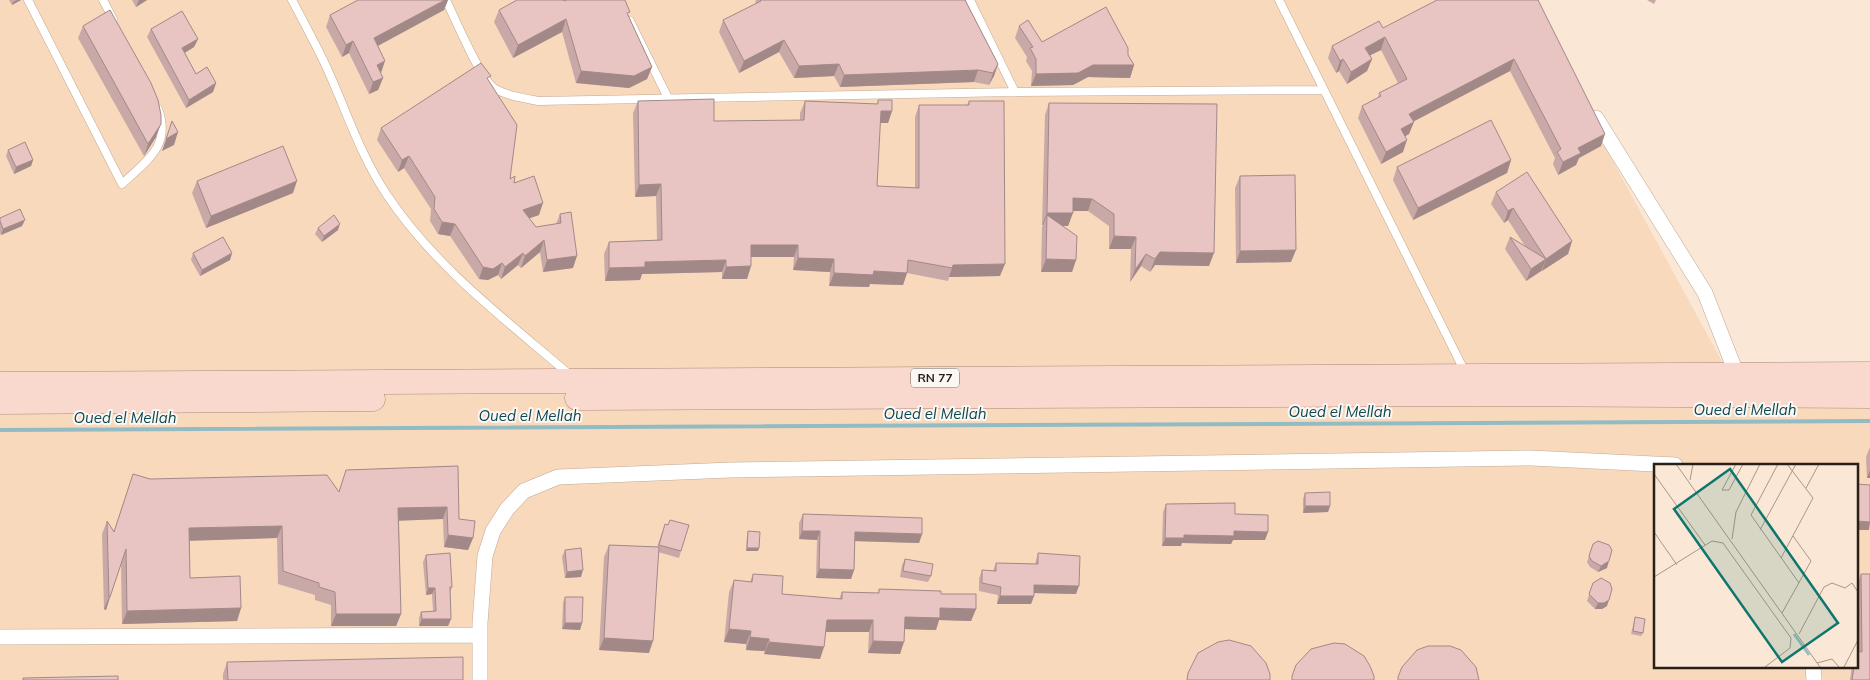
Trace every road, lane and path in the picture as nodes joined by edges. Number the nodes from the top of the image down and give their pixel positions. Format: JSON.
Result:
{"nodes":[{"id":1,"x":28,"y":0,"type":"edge"},
{"id":2,"x":103,"y":0,"type":"edge"},
{"id":3,"x":292,"y":0,"type":"edge"},
{"id":4,"x":446,"y":0,"type":"edge"},
{"id":5,"x":970,"y":0,"type":"edge"},
{"id":6,"x":1279,"y":0,"type":"edge"},
{"id":7,"x":628,"y":17,"type":"edge"},
{"id":8,"x":116,"y":25,"type":"edge"},
{"id":9,"x":1322,"y":90,"type":"junction"},
{"id":10,"x":1015,"y":92,"type":"junction"},
{"id":11,"x":154,"y":98,"type":"edge"},
{"id":12,"x":670,"y":100,"type":"junction"},
{"id":13,"x":1589,"y":104,"type":"edge"},
{"id":14,"x":1737,"y":374,"type":"junction"},
{"id":15,"x":1870,"y":374,"type":"edge"},
{"id":16,"x":577,"y":381,"type":"junction"},
{"id":17,"x":0,"y":384,"type":"edge"},
{"id":18,"x":1470,"y":385,"type":"junction"},
{"id":19,"x":1870,"y":396,"type":"edge"},
{"id":20,"x":0,"y":402,"type":"edge"},
{"id":21,"x":1654,"y":464,"type":"edge"},
{"id":22,"x":480,"y":635,"type":"junction"},
{"id":23,"x":0,"y":637,"type":"edge"},
{"id":24,"x":480,"y":680,"type":"edge"}],
"edges":[{"from":1,"to":11,"type":"lane"},
{"from":2,"to":8,"type":"lane"},
{"from":3,"to":16,"type":"lane"},
{"from":4,"to":12,"type":"lane"},
{"from":5,"to":10,"type":"lane"},
{"from":6,"to":9,"type":"lane"},
{"from":7,"to":12,"type":"lane"},
{"from":9,"to":10,"type":"lane"},
{"from":9,"to":18,"type":"lane"},
{"from":10,"to":12,"type":"lane"},
{"from":13,"to":14,"type":"street"},
{"from":14,"to":15,"type":"main road","number":"RN 77"},
{"from":14,"to":18,"type":"main road","number":"RN 77"},
{"from":16,"to":17,"type":"main road","number":"RN 77"},
{"from":16,"to":18,"type":"main road","number":"RN 77"},
{"from":18,"to":19,"type":"main road","number":"RN 77"},
{"from":18,"to":20,"type":"main road","number":"RN 77"},
{"from":21,"to":22,"type":"street"},
{"from":22,"to":23,"type":"street"},
{"from":22,"to":24,"type":"street"}]}
